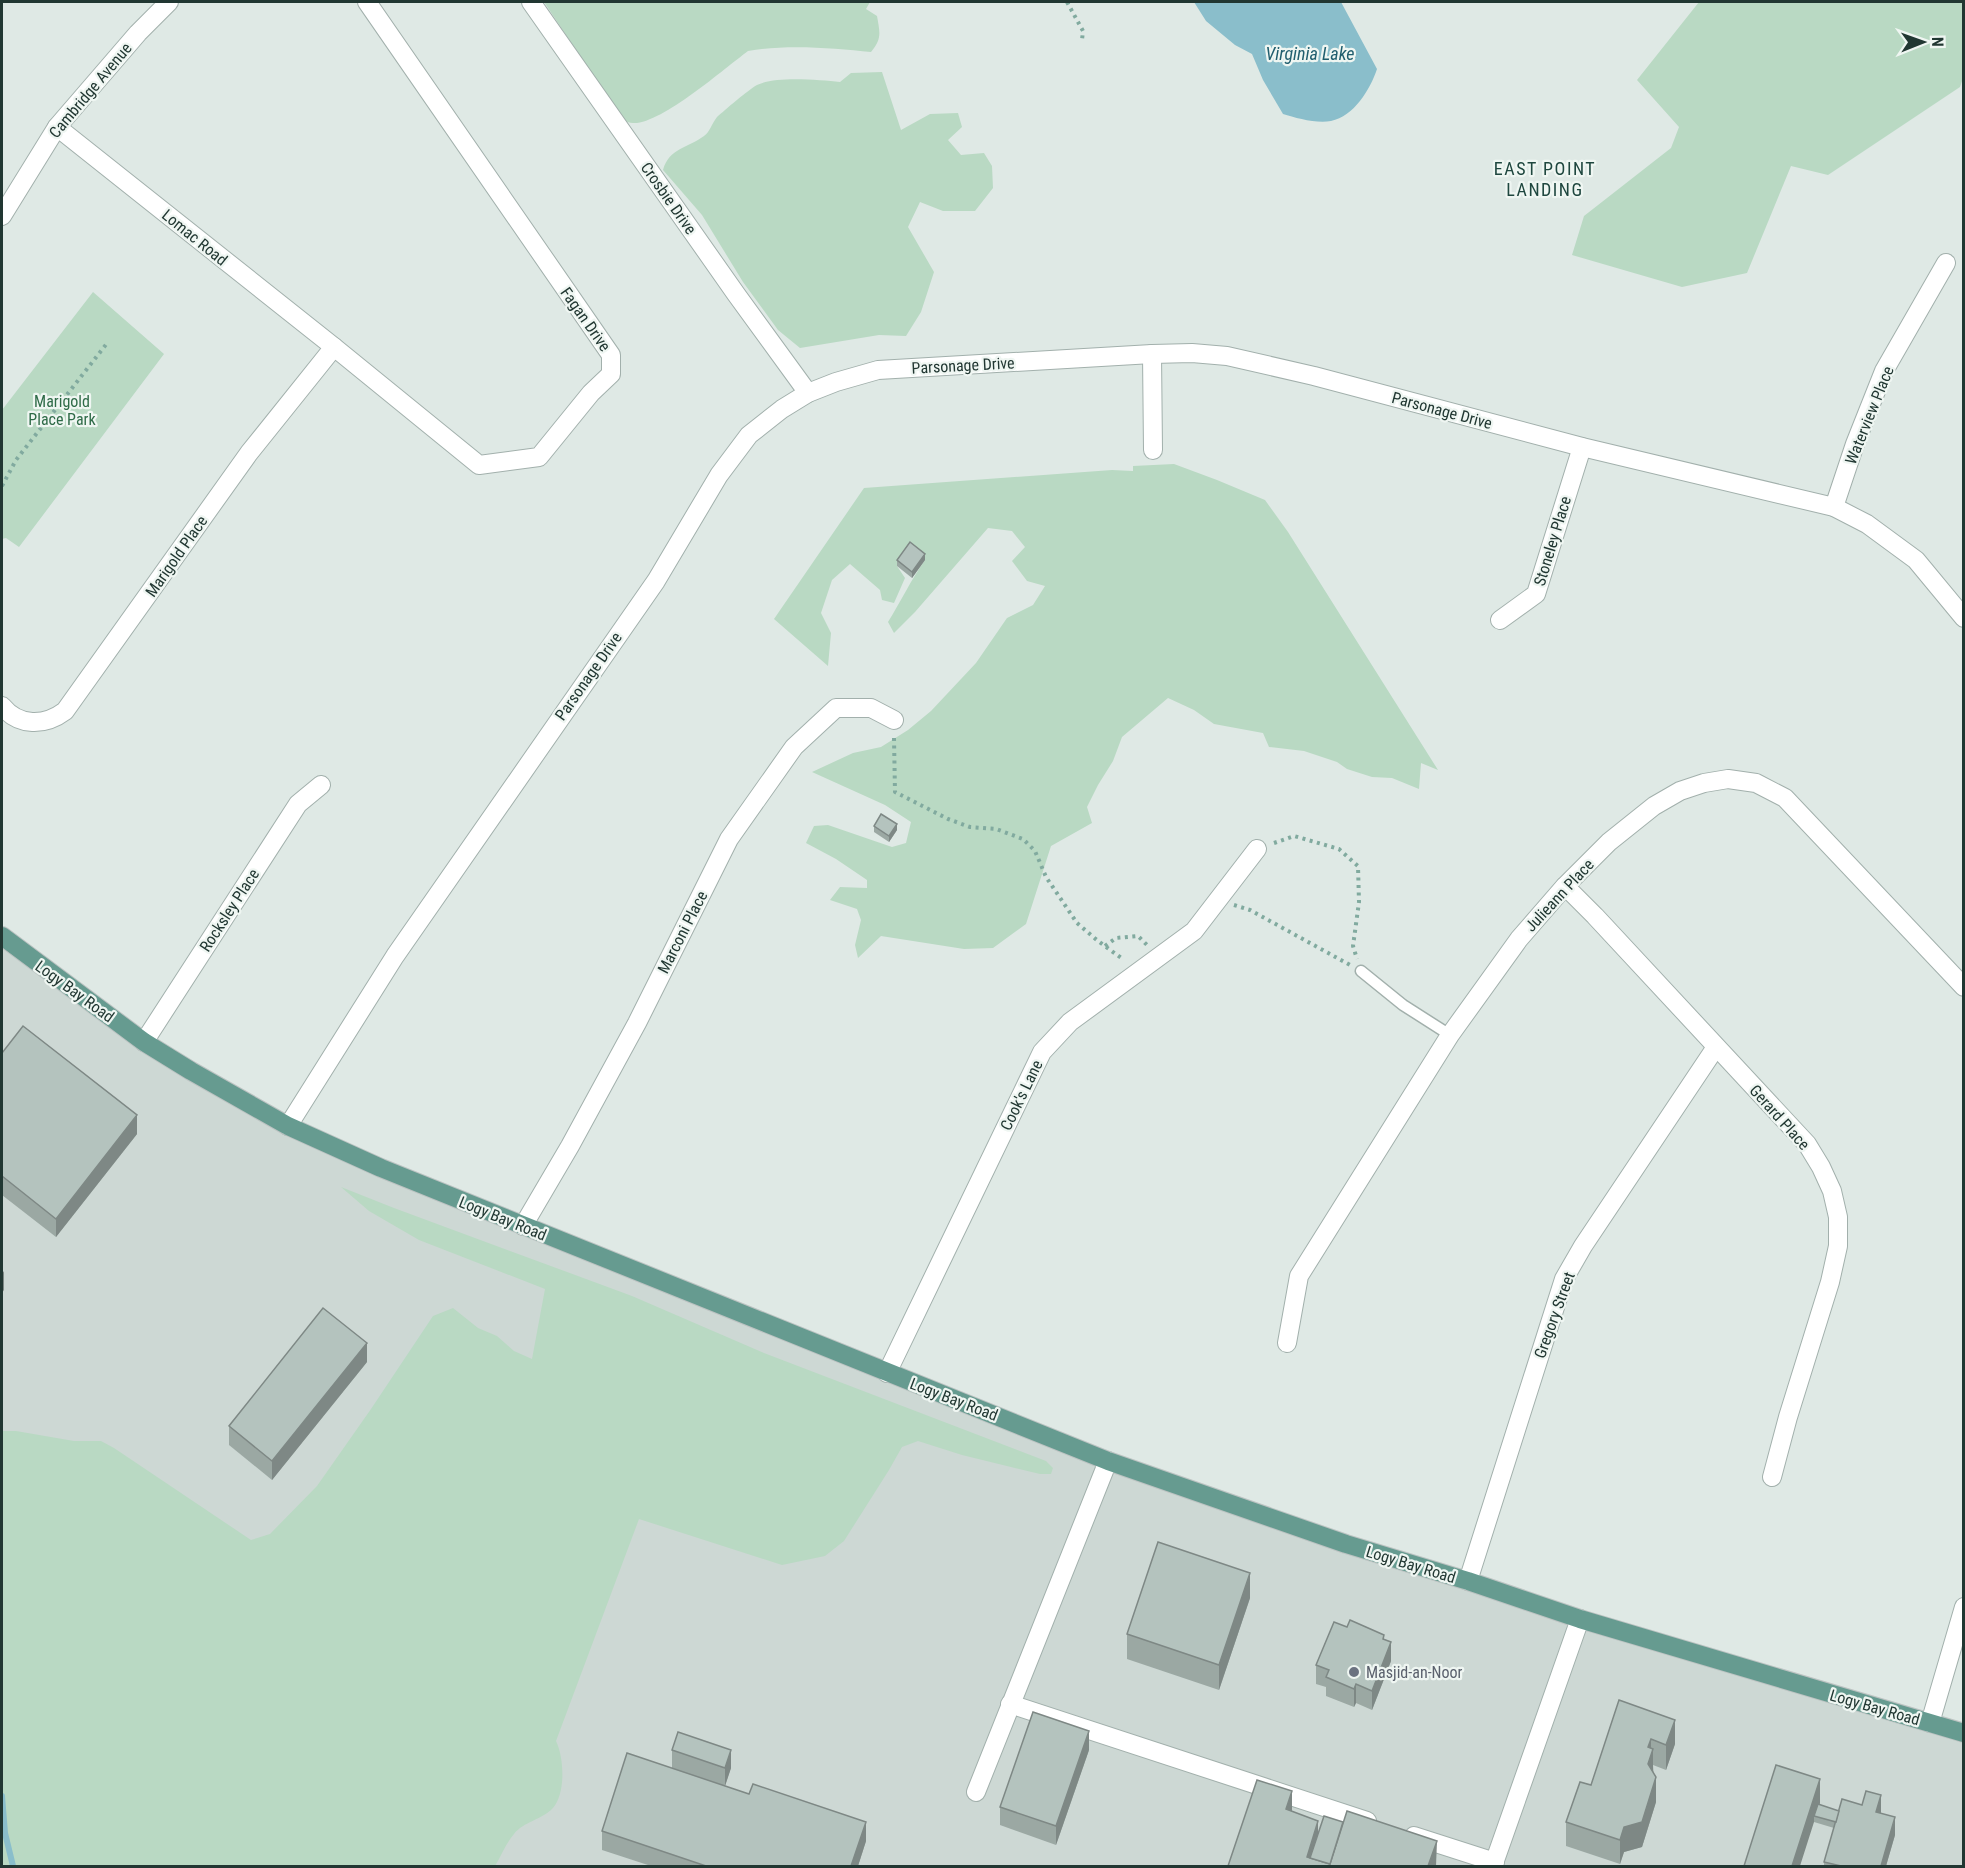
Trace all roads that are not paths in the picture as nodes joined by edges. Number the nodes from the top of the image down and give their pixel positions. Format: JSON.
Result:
{"nodes":[{"id":1,"x":170,"y":2,"type":"edge"},
{"id":2,"x":367,"y":2,"type":"edge"},
{"id":3,"x":531,"y":2,"type":"edge"},
{"id":4,"x":57,"y":127,"type":"junction"},
{"id":5,"x":2,"y":216,"type":"edge"},
{"id":6,"x":1946,"y":263,"type":"dead end"},
{"id":7,"x":334,"y":347,"type":"junction"},
{"id":8,"x":1152,"y":354,"type":"junction"},
{"id":9,"x":808,"y":393,"type":"junction"},
{"id":10,"x":1582,"y":447,"type":"junction"},
{"id":11,"x":1154,"y":450,"type":"dead end"},
{"id":12,"x":1834,"y":507,"type":"junction"},
{"id":13,"x":1964,"y":618,"type":"edge"},
{"id":14,"x":1500,"y":620,"type":"dead end"},
{"id":15,"x":2,"y":706,"type":"edge"},
{"id":16,"x":894,"y":720,"type":"road end"},
{"id":17,"x":321,"y":785,"type":"dead end"},
{"id":18,"x":1257,"y":849,"type":"road end"},
{"id":19,"x":1565,"y":886,"type":"junction"},
{"id":20,"x":2,"y":936,"type":"edge"},
{"id":21,"x":1361,"y":971,"type":"road end"},
{"id":22,"x":1964,"y":987,"type":"edge"},
{"id":23,"x":1449,"y":1035,"type":"junction"},
{"id":24,"x":144,"y":1042,"type":"junction"},
{"id":25,"x":1716,"y":1047,"type":"junction"},
{"id":26,"x":288,"y":1126,"type":"junction"},
{"id":27,"x":523,"y":1226,"type":"junction"},
{"id":28,"x":1287,"y":1343,"type":"dead end"},
{"id":29,"x":887,"y":1373,"type":"junction"},
{"id":30,"x":1108,"y":1461,"type":"junction"},
{"id":31,"x":1772,"y":1477,"type":"dead end"},
{"id":32,"x":1468,"y":1581,"type":"junction"},
{"id":33,"x":1964,"y":1607,"type":"edge"},
{"id":34,"x":1580,"y":1618,"type":"junction"},
{"id":35,"x":1010,"y":1704,"type":"junction"},
{"id":36,"x":1930,"y":1723,"type":"junction"},
{"id":37,"x":1964,"y":1733,"type":"edge"},
{"id":38,"x":976,"y":1792,"type":"dead end"},
{"id":39,"x":1494,"y":1864,"type":"edge"}],
"edges":[{"from":1,"to":4,"type":"street","name":"Cambridge Avenue"},
{"from":2,"to":7,"type":"street","name":"Fagan Drive"},
{"from":3,"to":9,"type":"street","name":"Crosbie Drive"},
{"from":4,"to":5,"type":"street","name":"Cambridge Avenue"},
{"from":4,"to":7,"type":"street","name":"Lomac Road"},
{"from":6,"to":12,"type":"street","name":"Waterview Place"},
{"from":7,"to":15,"type":"street","name":"Marigold Place"},
{"from":8,"to":9,"type":"street","name":"Parsonage Drive"},
{"from":8,"to":10,"type":"street","name":"Parsonage Drive"},
{"from":8,"to":11,"type":"street"},
{"from":9,"to":26,"type":"street","name":"Parsonage Drive"},
{"from":10,"to":12,"type":"street","name":"Parsonage Drive"},
{"from":10,"to":14,"type":"street","name":"Stoneley Place"},
{"from":12,"to":13,"type":"street","name":"Parsonage Drive"},
{"from":16,"to":27,"type":"street","name":"Marconi Place"},
{"from":17,"to":24,"type":"street","name":"Rocksley Place"},
{"from":18,"to":29,"type":"street","name":"Cook's Lane"},
{"from":19,"to":22,"type":"street","name":"Julieann Place"},
{"from":19,"to":23,"type":"street","name":"Julieann Place"},
{"from":19,"to":25,"type":"street","name":"Gerard Place"},
{"from":20,"to":24,"type":"main road","name":"Logy Bay Road"},
{"from":21,"to":23,"type":"lane"},
{"from":23,"to":28,"type":"street","name":"Julieann Place"},
{"from":24,"to":26,"type":"main road","name":"Logy Bay Road"},
{"from":25,"to":31,"type":"street","name":"Gerard Place"},
{"from":25,"to":32,"type":"street","name":"Gregory Street"},
{"from":26,"to":27,"type":"main road","name":"Logy Bay Road"},
{"from":27,"to":29,"type":"main road","name":"Logy Bay Road"},
{"from":29,"to":30,"type":"main road","name":"Logy Bay Road"},
{"from":30,"to":32,"type":"main road","name":"Logy Bay Road"},
{"from":30,"to":35,"type":"street"},
{"from":32,"to":34,"type":"main road","name":"Logy Bay Road"},
{"from":33,"to":36,"type":"street"},
{"from":34,"to":36,"type":"main road","name":"Logy Bay Road"},
{"from":34,"to":39,"type":"street"},
{"from":35,"to":38,"type":"street"},
{"from":35,"to":39,"type":"street"},
{"from":36,"to":37,"type":"main road","name":"Logy Bay Road"}]}
